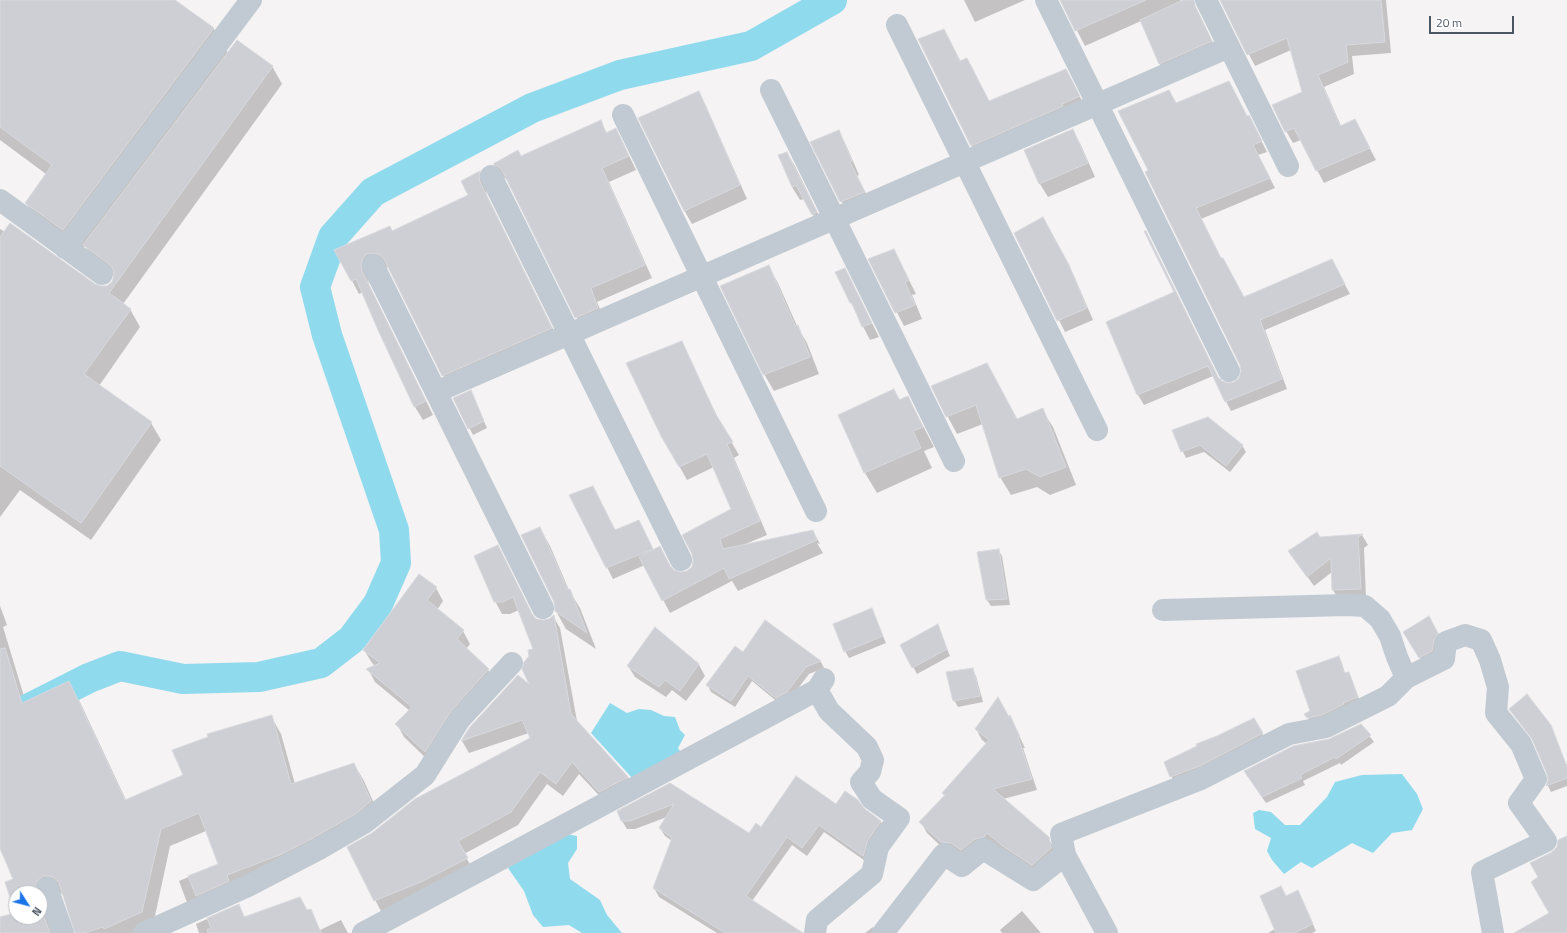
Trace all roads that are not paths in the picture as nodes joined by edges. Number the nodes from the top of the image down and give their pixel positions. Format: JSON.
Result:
{"nodes":[{"id":1,"x":1046,"y":0,"type":"edge"},
{"id":2,"x":1206,"y":0,"type":"edge"},
{"id":3,"x":246,"y":2,"type":"edge"},
{"id":4,"x":897,"y":25,"type":"dead end"},
{"id":5,"x":1229,"y":47,"type":"junction"},
{"id":6,"x":771,"y":90,"type":"dead end"},
{"id":7,"x":1098,"y":104,"type":"junction"},
{"id":8,"x":623,"y":115,"type":"dead end"},
{"id":9,"x":964,"y":162,"type":"junction"},
{"id":10,"x":1288,"y":166,"type":"dead end"},
{"id":11,"x":491,"y":176,"type":"dead end"},
{"id":12,"x":0,"y":200,"type":"edge"},
{"id":13,"x":834,"y":219,"type":"junction"},
{"id":14,"x":65,"y":248,"type":"junction"},
{"id":15,"x":373,"y":265,"type":"dead end"},
{"id":16,"x":102,"y":274,"type":"dead end"},
{"id":17,"x":702,"y":277,"type":"junction"},
{"id":18,"x":569,"y":334,"type":"junction"},
{"id":19,"x":1229,"y":371,"type":"dead end"},
{"id":20,"x":436,"y":392,"type":"junction"},
{"id":21,"x":1097,"y":430,"type":"dead end"},
{"id":22,"x":954,"y":462,"type":"dead end"},
{"id":23,"x":816,"y":511,"type":"dead end"},
{"id":24,"x":681,"y":560,"type":"dead end"},
{"id":25,"x":543,"y":608,"type":"dead end"},
{"id":26,"x":1163,"y":610,"type":"dead end"},
{"id":27,"x":512,"y":663,"type":"dead end"},
{"id":28,"x":1406,"y":678,"type":"junction"},
{"id":29,"x":1065,"y":855,"type":"junction"},
{"id":30,"x":48,"y":893,"type":"edge"},
{"id":31,"x":63,"y":933,"type":"edge"},
{"id":32,"x":144,"y":933,"type":"edge"},
{"id":33,"x":363,"y":933,"type":"edge"},
{"id":34,"x":815,"y":933,"type":"edge"},
{"id":35,"x":883,"y":933,"type":"edge"},
{"id":36,"x":1107,"y":933,"type":"edge"},
{"id":37,"x":1493,"y":933,"type":"edge"}],
"edges":[{"from":1,"to":7,"type":"street"},
{"from":2,"to":5,"type":"street"},
{"from":3,"to":14,"type":"street"},
{"from":4,"to":9,"type":"street"},
{"from":5,"to":7,"type":"street"},
{"from":5,"to":10,"type":"street"},
{"from":6,"to":13,"type":"street"},
{"from":7,"to":9,"type":"street"},
{"from":7,"to":19,"type":"street"},
{"from":8,"to":17,"type":"street"},
{"from":9,"to":13,"type":"street"},
{"from":9,"to":21,"type":"street"},
{"from":11,"to":18,"type":"street"},
{"from":12,"to":14,"type":"street"},
{"from":13,"to":17,"type":"street"},
{"from":13,"to":22,"type":"street"},
{"from":14,"to":16,"type":"street"},
{"from":15,"to":20,"type":"street"},
{"from":17,"to":18,"type":"street"},
{"from":17,"to":23,"type":"street"},
{"from":18,"to":20,"type":"street"},
{"from":18,"to":24,"type":"street"},
{"from":20,"to":25,"type":"street"},
{"from":26,"to":28,"type":"street"},
{"from":27,"to":32,"type":"street"},
{"from":28,"to":29,"type":"street"},
{"from":28,"to":37,"type":"street"},
{"from":29,"to":35,"type":"street"},
{"from":29,"to":36,"type":"street"},
{"from":30,"to":31,"type":"street"},
{"from":33,"to":34,"type":"street"}]}
